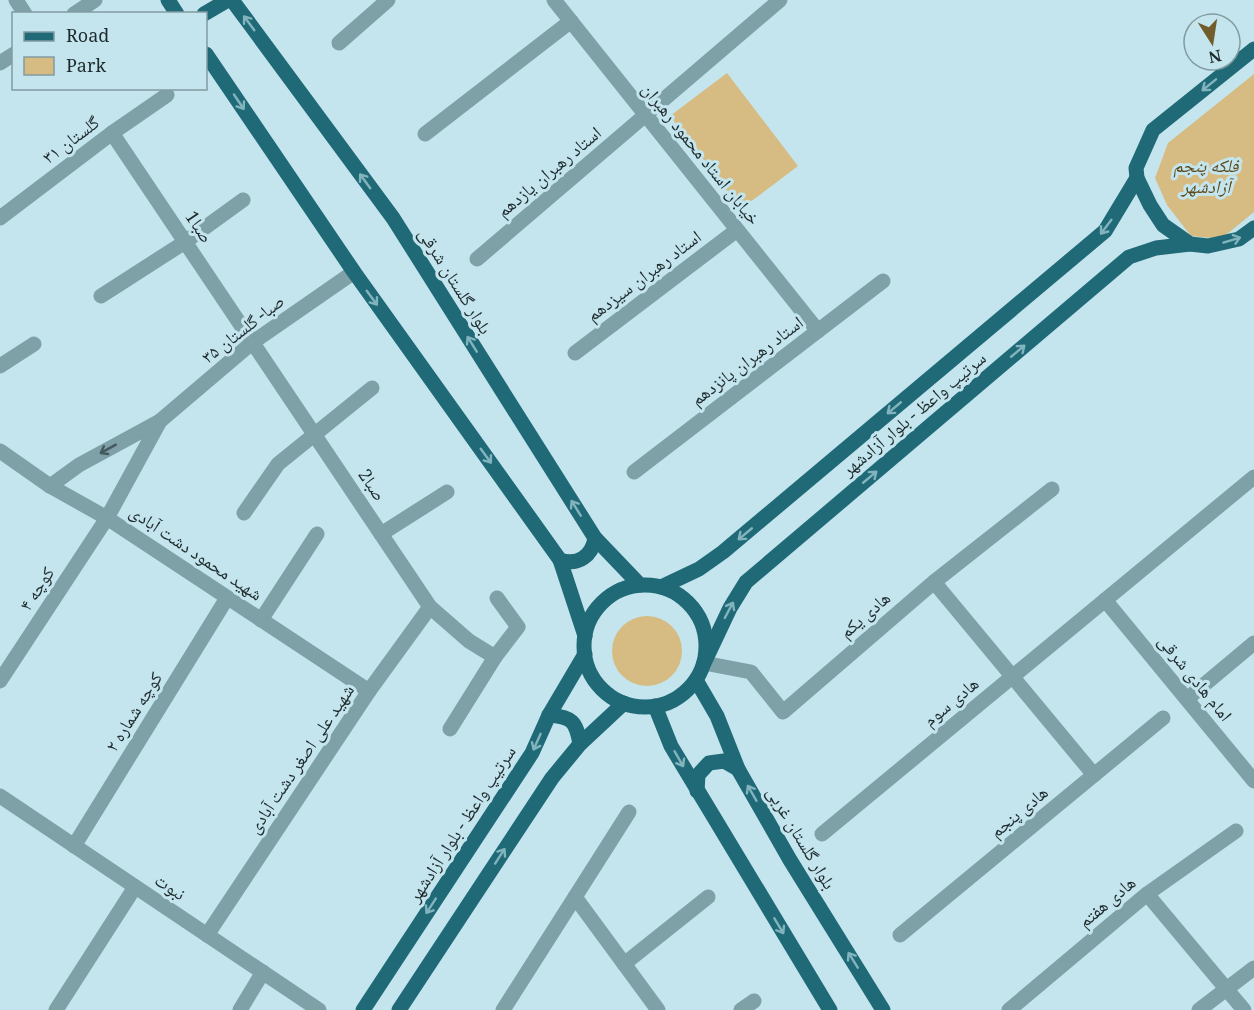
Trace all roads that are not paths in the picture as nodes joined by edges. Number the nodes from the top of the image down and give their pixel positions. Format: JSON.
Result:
{"nodes":[{"id":1,"x":95,"y":0,"type":"edge"},
{"id":2,"x":228,"y":0,"type":"edge"},
{"id":3,"x":232,"y":0,"type":"edge"},
{"id":4,"x":388,"y":0,"type":"edge"},
{"id":5,"x":554,"y":0,"type":"edge"},
{"id":6,"x":780,"y":0,"type":"edge"},
{"id":7,"x":77,"y":12,"type":"edge"},
{"id":8,"x":207,"y":12,"type":"edge"},
{"id":9,"x":571,"y":21,"type":"junction"},
{"id":10,"x":339,"y":43,"type":"dead end"},
{"id":11,"x":1254,"y":49,"type":"edge"},
{"id":12,"x":207,"y":55,"type":"edge"},
{"id":13,"x":167,"y":95,"type":"dead end"},
{"id":14,"x":646,"y":116,"type":"junction"},
{"id":15,"x":112,"y":133,"type":"junction"},
{"id":16,"x":424,"y":134,"type":"dead end"},
{"id":17,"x":1137,"y":178,"type":"junction"},
{"id":18,"x":243,"y":200,"type":"dead end"},
{"id":19,"x":0,"y":218,"type":"edge"},
{"id":20,"x":1254,"y":228,"type":"edge"},
{"id":21,"x":737,"y":230,"type":"junction"},
{"id":22,"x":185,"y":242,"type":"junction"},
{"id":23,"x":1190,"y":244,"type":"junction"},
{"id":24,"x":477,"y":259,"type":"dead end"},
{"id":25,"x":354,"y":272,"type":"junction"},
{"id":26,"x":883,"y":281,"type":"dead end"},
{"id":27,"x":101,"y":296,"type":"dead end"},
{"id":28,"x":818,"y":331,"type":"junction"},
{"id":29,"x":253,"y":342,"type":"junction"},
{"id":30,"x":34,"y":344,"type":"dead end"},
{"id":31,"x":575,"y":353,"type":"dead end"},
{"id":32,"x":0,"y":366,"type":"edge"},
{"id":33,"x":372,"y":388,"type":"dead end"},
{"id":34,"x":160,"y":421,"type":"junction"},
{"id":35,"x":315,"y":436,"type":"junction"},
{"id":36,"x":0,"y":450,"type":"edge"},
{"id":37,"x":634,"y":472,"type":"dead end"},
{"id":38,"x":1254,"y":477,"type":"edge"},
{"id":39,"x":50,"y":486,"type":"junction"},
{"id":40,"x":1052,"y":489,"type":"dead end"},
{"id":41,"x":447,"y":492,"type":"dead end"},
{"id":42,"x":244,"y":513,"type":"dead end"},
{"id":43,"x":107,"y":518,"type":"junction"},
{"id":44,"x":317,"y":534,"type":"dead end"},
{"id":45,"x":381,"y":534,"type":"junction"},
{"id":46,"x":595,"y":538,"type":"junction"},
{"id":47,"x":560,"y":560,"type":"junction"},
{"id":48,"x":934,"y":582,"type":"junction"},
{"id":49,"x":640,"y":585,"type":"junction"},
{"id":50,"x":661,"y":587,"type":"junction"},
{"id":51,"x":227,"y":598,"type":"junction"},
{"id":52,"x":497,"y":598,"type":"dead end"},
{"id":53,"x":1106,"y":600,"type":"junction"},
{"id":54,"x":430,"y":607,"type":"junction"},
{"id":55,"x":261,"y":620,"type":"junction"},
{"id":56,"x":585,"y":636,"type":"junction"},
{"id":57,"x":1254,"y":643,"type":"edge"},
{"id":58,"x":585,"y":654,"type":"junction"},
{"id":59,"x":495,"y":657,"type":"junction"},
{"id":60,"x":704,"y":663,"type":"junction"},
{"id":61,"x":1012,"y":676,"type":"junction"},
{"id":62,"x":0,"y":681,"type":"edge"},
{"id":63,"x":696,"y":681,"type":"junction"},
{"id":64,"x":369,"y":692,"type":"junction"},
{"id":65,"x":1187,"y":699,"type":"junction"},
{"id":66,"x":624,"y":703,"type":"junction"},
{"id":67,"x":655,"y":706,"type":"junction"},
{"id":68,"x":549,"y":715,"type":"junction"},
{"id":69,"x":1163,"y":718,"type":"dead end"},
{"id":70,"x":450,"y":729,"type":"dead end"},
{"id":71,"x":580,"y":744,"type":"junction"},
{"id":72,"x":738,"y":769,"type":"junction"},
{"id":73,"x":1094,"y":775,"type":"junction"},
{"id":74,"x":1254,"y":781,"type":"edge"},
{"id":75,"x":697,"y":791,"type":"junction"},
{"id":76,"x":0,"y":796,"type":"edge"},
{"id":77,"x":628,"y":812,"type":"dead end"},
{"id":78,"x":1236,"y":831,"type":"dead end"},
{"id":79,"x":822,"y":834,"type":"dead end"},
{"id":80,"x":74,"y":846,"type":"junction"},
{"id":81,"x":135,"y":887,"type":"junction"},
{"id":82,"x":1147,"y":894,"type":"junction"},
{"id":83,"x":575,"y":897,"type":"junction"},
{"id":84,"x":708,"y":897,"type":"dead end"},
{"id":85,"x":207,"y":935,"type":"junction"},
{"id":86,"x":900,"y":935,"type":"dead end"},
{"id":87,"x":624,"y":964,"type":"junction"},
{"id":88,"x":1254,"y":968,"type":"edge"},
{"id":89,"x":263,"y":972,"type":"junction"},
{"id":90,"x":1226,"y":988,"type":"junction"},
{"id":91,"x":56,"y":1010,"type":"edge"},
{"id":92,"x":240,"y":1010,"type":"edge"},
{"id":93,"x":319,"y":1010,"type":"edge"},
{"id":94,"x":363,"y":1010,"type":"edge"},
{"id":95,"x":399,"y":1010,"type":"edge"},
{"id":96,"x":502,"y":1010,"type":"edge"},
{"id":97,"x":658,"y":1010,"type":"edge"},
{"id":98,"x":830,"y":1010,"type":"edge"},
{"id":99,"x":883,"y":1010,"type":"edge"},
{"id":100,"x":1009,"y":1010,"type":"edge"},
{"id":101,"x":1199,"y":1010,"type":"edge"},
{"id":102,"x":1244,"y":1010,"type":"edge"}],
"edges":[{"from":1,"to":7,"type":"street"},
{"from":2,"to":8,"type":"main road"},
{"from":46,"to":3,"type":"main road","name":"بلوار گلستان شرقی","one_way":true},
{"from":4,"to":10,"type":"street"},
{"from":5,"to":9,"type":"street","name":"خیابان استاد محمود رهبران"},
{"from":6,"to":14,"type":"street","name":"استاد رهبران یازدهم"},
{"from":9,"to":14,"type":"street","name":"خیابان استاد محمود رهبران"},
{"from":9,"to":16,"type":"street"},
{"from":11,"to":17,"type":"main road","name":"سرتیپ واعظ - بلوار آزادشهر","one_way":true},
{"from":12,"to":25,"type":"main road","one_way":true},
{"from":13,"to":15,"type":"street","name":"گلستان ۳۱"},
{"from":14,"to":21,"type":"street","name":"خیابان استاد محمود رهبران"},
{"from":14,"to":24,"type":"street","name":"استاد رهبران یازدهم"},
{"from":15,"to":19,"type":"street","name":"گلستان ۳۱"},
{"from":15,"to":22,"type":"street","name":"صبا1"},
{"from":17,"to":23,"type":"main road"},
{"from":17,"to":50,"type":"main road","name":"سرتیپ واعظ - بلوار آزادشهر","one_way":true},
{"from":18,"to":22,"type":"street"},
{"from":23,"to":20,"type":"main road","name":"سرتیپ واعظ - بلوار آزادشهر","one_way":true},
{"from":21,"to":28,"type":"street","name":"خیابان استاد محمود رهبران"},
{"from":21,"to":31,"type":"street","name":"استاد رهبران سیزدهم"},
{"from":22,"to":27,"type":"street"},
{"from":22,"to":29,"type":"street","name":"صبا1"},
{"from":60,"to":23,"type":"main road","name":"سرتیپ واعظ - بلوار آزادشهر","one_way":true},
{"from":25,"to":29,"type":"street","name":"صبا- گلستان ۳۵"},
{"from":25,"to":47,"type":"main road","one_way":true},
{"from":26,"to":28,"type":"street","name":"استاد رهبران پانزدهم"},
{"from":28,"to":37,"type":"street","name":"استاد رهبران پانزدهم"},
{"from":29,"to":34,"type":"street","name":"صبا- گلستان ۳۵"},
{"from":29,"to":35,"type":"street","name":"صبا2"},
{"from":30,"to":32,"type":"street"},
{"from":33,"to":35,"type":"street"},
{"from":34,"to":39,"type":"street","one_way":true},
{"from":34,"to":43,"type":"street","name":"کوچه ۴"},
{"from":35,"to":42,"type":"street"},
{"from":35,"to":45,"type":"street","name":"صبا2"},
{"from":36,"to":39,"type":"street","name":"شهید محمود دشت آبادی"},
{"from":38,"to":53,"type":"street","name":"هادی سوم"},
{"from":39,"to":43,"type":"street","name":"شهید محمود دشت آبادی"},
{"from":40,"to":48,"type":"street","name":"هادی یکم"},
{"from":41,"to":45,"type":"street"},
{"from":43,"to":51,"type":"street","name":"شهید محمود دشت آبادی"},
{"from":43,"to":62,"type":"street","name":"کوچه ۴"},
{"from":44,"to":55,"type":"street"},
{"from":45,"to":54,"type":"street","name":"صبا2"},
{"from":46,"to":47,"type":"main road"},
{"from":46,"to":49,"type":"main road","name":"بلوار گلستان شرقی"},
{"from":47,"to":56,"type":"main road"},
{"from":48,"to":60,"type":"street","name":"هادی یکم"},
{"from":48,"to":61,"type":"street"},
{"from":49,"to":50,"type":"main road"},
{"from":49,"to":56,"type":"main road"},
{"from":50,"to":60,"type":"main road"},
{"from":51,"to":55,"type":"street","name":"شهید محمود دشت آبادی"},
{"from":51,"to":80,"type":"street","name":"کوچه شماره ۲"},
{"from":52,"to":59,"type":"street"},
{"from":53,"to":61,"type":"street","name":"هادی سوم"},
{"from":53,"to":65,"type":"street","name":"امام هادی شرقی"},
{"from":54,"to":59,"type":"street","name":"صبا2"},
{"from":54,"to":64,"type":"street","name":"شهید علی اصغر دشت آبادی"},
{"from":55,"to":64,"type":"street","name":"شهید محمود دشت آبادی"},
{"from":56,"to":58,"type":"main road"},
{"from":57,"to":65,"type":"street"},
{"from":58,"to":66,"type":"main road"},
{"from":58,"to":68,"type":"main road","name":"سرتیپ واعظ - بلوار آزادشهر"},
{"from":59,"to":70,"type":"street"},
{"from":60,"to":63,"type":"main road"},
{"from":61,"to":73,"type":"street"},
{"from":61,"to":79,"type":"street","name":"هادی سوم"},
{"from":63,"to":67,"type":"main road"},
{"from":63,"to":72,"type":"main road","name":"بلوار گلستان غربی"},
{"from":64,"to":85,"type":"street","name":"شهید علی اصغر دشت آبادی"},
{"from":65,"to":74,"type":"street","name":"امام هادی شرقی"},
{"from":66,"to":67,"type":"main road"},
{"from":66,"to":71,"type":"main road"},
{"from":67,"to":75,"type":"main road","one_way":true},
{"from":68,"to":71,"type":"main road"},
{"from":68,"to":94,"type":"main road","name":"سرتیپ واعظ - بلوار آزادشهر","one_way":true},
{"from":69,"to":73,"type":"street","name":"هادی پنجم"},
{"from":95,"to":71,"type":"main road","one_way":true},
{"from":72,"to":75,"type":"main road"},
{"from":99,"to":72,"type":"main road","name":"بلوار گلستان غربی","one_way":true},
{"from":73,"to":86,"type":"street","name":"هادی پنجم"},
{"from":75,"to":98,"type":"main road","one_way":true},
{"from":76,"to":80,"type":"street","name":"نبوت"},
{"from":77,"to":83,"type":"street"},
{"from":78,"to":82,"type":"street","name":"هادی هفتم"},
{"from":80,"to":81,"type":"street","name":"نبوت"},
{"from":81,"to":85,"type":"street","name":"نبوت"},
{"from":81,"to":91,"type":"street"},
{"from":82,"to":90,"type":"street"},
{"from":82,"to":100,"type":"street","name":"هادی هفتم"},
{"from":83,"to":87,"type":"street"},
{"from":83,"to":96,"type":"street"},
{"from":84,"to":87,"type":"street"},
{"from":85,"to":89,"type":"street","name":"نبوت"},
{"from":87,"to":97,"type":"street"},
{"from":88,"to":90,"type":"street"},
{"from":89,"to":92,"type":"street"},
{"from":89,"to":93,"type":"street","name":"نبوت"},
{"from":90,"to":101,"type":"street"},
{"from":90,"to":102,"type":"street"}]}
